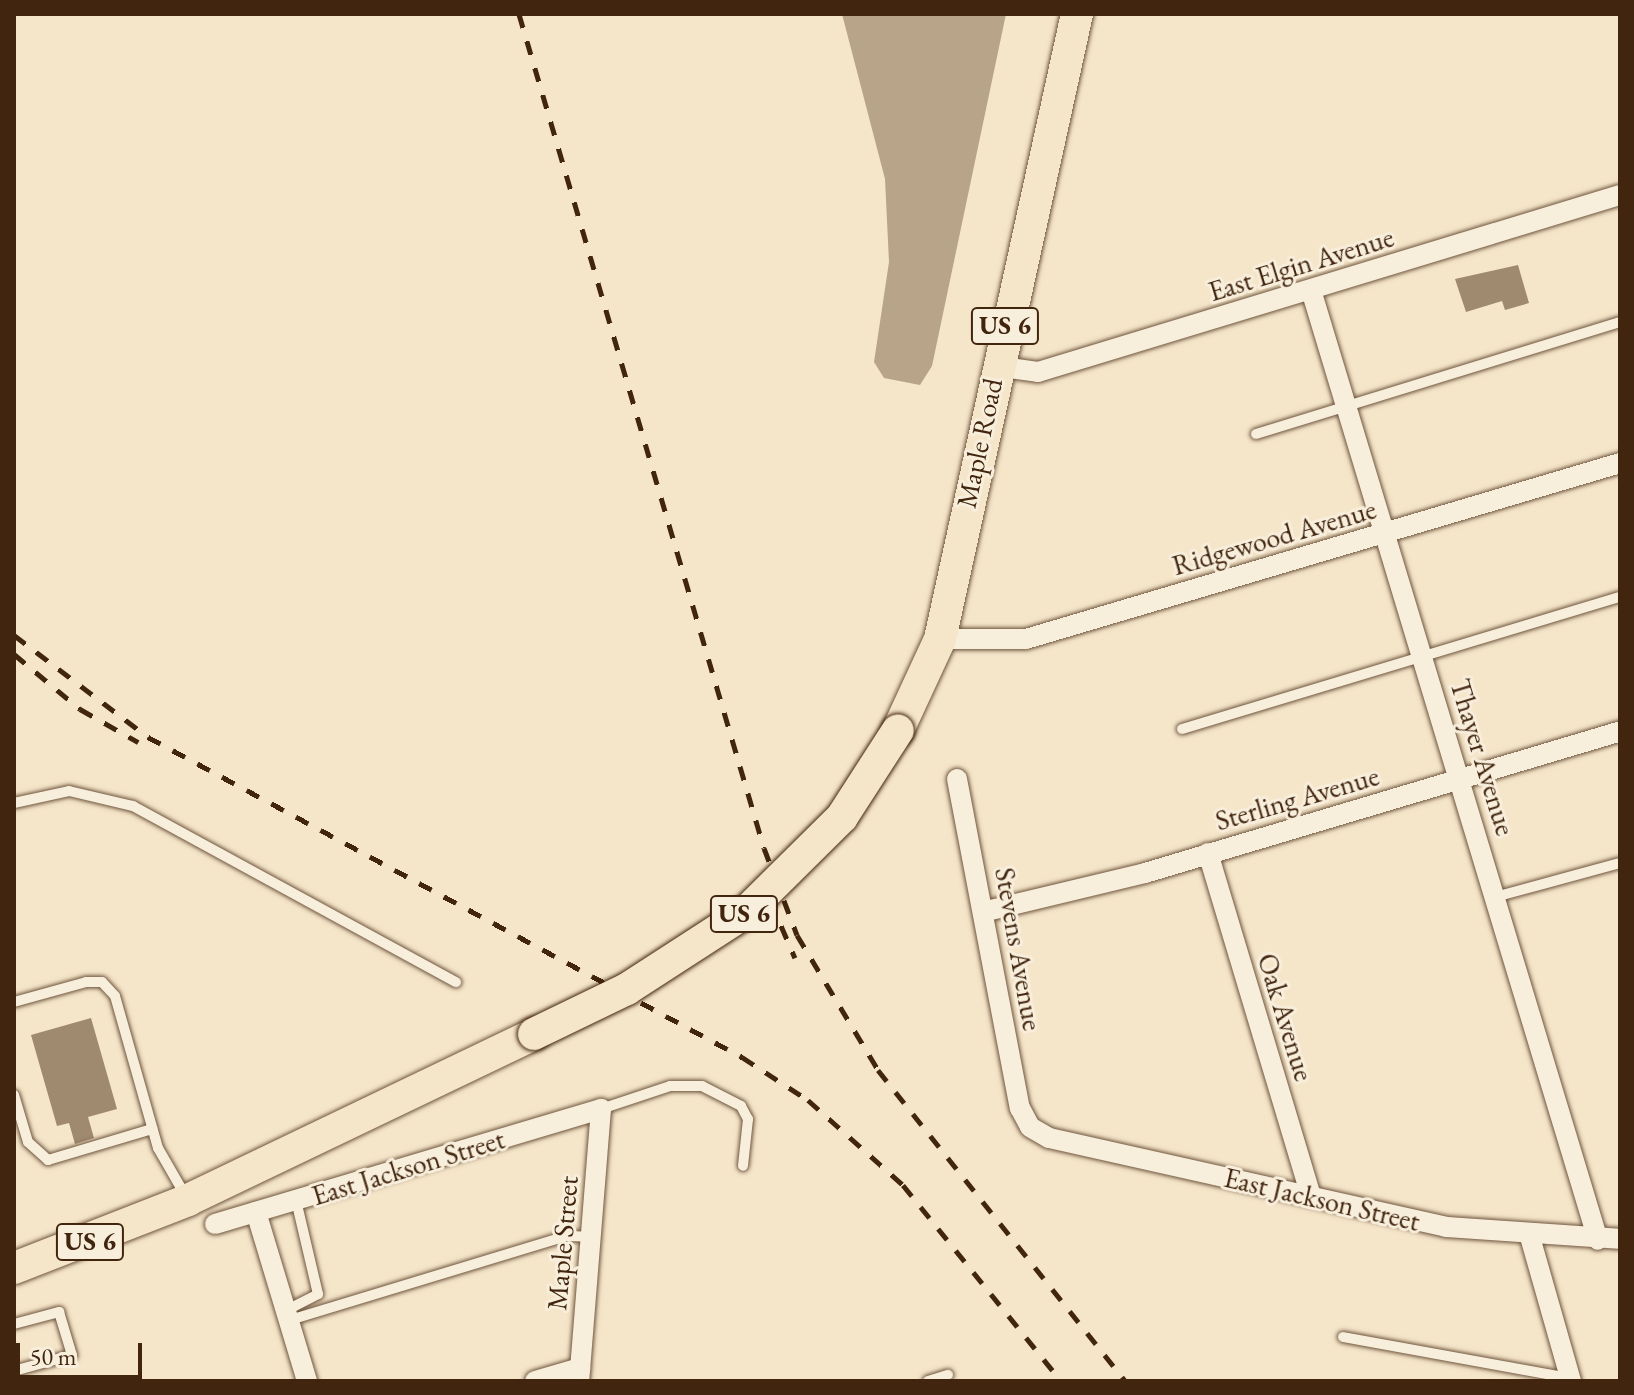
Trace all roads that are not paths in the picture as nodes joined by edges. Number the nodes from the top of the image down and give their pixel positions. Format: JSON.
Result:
{"nodes":[{"id":1,"x":1077,"y":14,"type":"edge"},
{"id":2,"x":1620,"y":195,"type":"edge"},
{"id":3,"x":1311,"y":290,"type":"junction"},
{"id":4,"x":1620,"y":322,"type":"edge"},
{"id":5,"x":995,"y":366,"type":"junction"},
{"id":6,"x":1347,"y":407,"type":"junction"},
{"id":7,"x":1256,"y":434,"type":"dead end"},
{"id":8,"x":1620,"y":463,"type":"edge"},
{"id":9,"x":1386,"y":534,"type":"junction"},
{"id":10,"x":1620,"y":597,"type":"edge"},
{"id":11,"x":940,"y":639,"type":"junction"},
{"id":12,"x":1423,"y":656,"type":"junction"},
{"id":13,"x":1182,"y":729,"type":"dead end"},
{"id":14,"x":1620,"y":731,"type":"edge"},
{"id":15,"x":957,"y":779,"type":"dead end"},
{"id":16,"x":1460,"y":779,"type":"junction"},
{"id":17,"x":14,"y":803,"type":"edge"},
{"id":18,"x":1208,"y":853,"type":"junction"},
{"id":19,"x":1620,"y":863,"type":"edge"},
{"id":20,"x":1495,"y":897,"type":"junction"},
{"id":21,"x":987,"y":911,"type":"junction"},
{"id":22,"x":456,"y":982,"type":"dead end"},
{"id":23,"x":14,"y":1002,"type":"edge"},
{"id":24,"x":14,"y":1095,"type":"edge"},
{"id":25,"x":601,"y":1109,"type":"junction"},
{"id":26,"x":1030,"y":1127,"type":"joint"},
{"id":27,"x":152,"y":1129,"type":"junction"},
{"id":28,"x":743,"y":1166,"type":"dead end"},
{"id":29,"x":1311,"y":1196,"type":"junction"},
{"id":30,"x":296,"y":1200,"type":"junction"},
{"id":31,"x":176,"y":1205,"type":"junction"},
{"id":32,"x":256,"y":1212,"type":"junction"},
{"id":33,"x":215,"y":1224,"type":"dead end"},
{"id":34,"x":591,"y":1237,"type":"junction"},
{"id":35,"x":1530,"y":1237,"type":"junction"},
{"id":36,"x":1620,"y":1239,"type":"edge"},
{"id":37,"x":1598,"y":1240,"type":"junction"},
{"id":38,"x":14,"y":1268,"type":"edge"},
{"id":39,"x":288,"y":1315,"type":"junction"},
{"id":40,"x":14,"y":1324,"type":"edge"},
{"id":41,"x":1343,"y":1337,"type":"dead end"},
{"id":42,"x":14,"y":1371,"type":"edge"},
{"id":43,"x":580,"y":1374,"type":"edge"},
{"id":44,"x":948,"y":1375,"type":"dead end"},
{"id":45,"x":1570,"y":1380,"type":"edge"},
{"id":46,"x":307,"y":1381,"type":"edge"},
{"id":47,"x":535,"y":1381,"type":"edge"},
{"id":48,"x":928,"y":1381,"type":"edge"}],
"edges":[{"from":1,"to":5,"type":"main road","name":"Maple Road","number":"US 6"},
{"from":2,"to":3,"type":"street","name":"East Elgin Avenue"},
{"from":3,"to":5,"type":"street","name":"East Elgin Avenue"},
{"from":3,"to":6,"type":"street","name":"Thayer Avenue"},
{"from":4,"to":6,"type":"lane"},
{"from":5,"to":11,"type":"main road","name":"Maple Road","number":"US 6"},
{"from":6,"to":7,"type":"lane"},
{"from":6,"to":9,"type":"street","name":"Thayer Avenue"},
{"from":8,"to":9,"type":"street","name":"Ridgewood Avenue"},
{"from":9,"to":11,"type":"street","name":"Ridgewood Avenue"},
{"from":9,"to":12,"type":"street","name":"Thayer Avenue"},
{"from":10,"to":12,"type":"lane"},
{"from":11,"to":31,"type":"main road","number":"US 6","bridge":true},
{"from":12,"to":13,"type":"lane"},
{"from":12,"to":16,"type":"street","name":"Thayer Avenue"},
{"from":14,"to":16,"type":"street","name":"Sterling Avenue"},
{"from":15,"to":21,"type":"street","name":"Stevens Avenue"},
{"from":16,"to":18,"type":"street","name":"Sterling Avenue"},
{"from":16,"to":20,"type":"street","name":"Thayer Avenue"},
{"from":17,"to":22,"type":"lane"},
{"from":18,"to":21,"type":"street","name":"Sterling Avenue"},
{"from":18,"to":29,"type":"street","name":"Oak Avenue"},
{"from":19,"to":20,"type":"lane"},
{"from":20,"to":37,"type":"street","name":"Thayer Avenue"},
{"from":21,"to":26,"type":"street","name":"Stevens Avenue"},
{"from":23,"to":27,"type":"lane"},
{"from":24,"to":27,"type":"lane"},
{"from":25,"to":28,"type":"lane"},
{"from":25,"to":30,"type":"street","name":"East Jackson Street"},
{"from":25,"to":34,"type":"street","name":"Maple Street"},
{"from":26,"to":29,"type":"street","name":"East Jackson Street"},
{"from":27,"to":31,"type":"lane"},
{"from":29,"to":35,"type":"street","name":"East Jackson Street"},
{"from":30,"to":32,"type":"street","name":"East Jackson Street"},
{"from":30,"to":39,"type":"lane"},
{"from":31,"to":38,"type":"main road","number":"US 6"},
{"from":32,"to":33,"type":"street","name":"East Jackson Street"},
{"from":32,"to":39,"type":"street"},
{"from":34,"to":39,"type":"lane"},
{"from":34,"to":43,"type":"street","name":"Maple Street"},
{"from":35,"to":37,"type":"street","name":"East Jackson Street"},
{"from":35,"to":45,"type":"street"},
{"from":36,"to":37,"type":"street","name":"East Jackson Street"},
{"from":39,"to":46,"type":"street"},
{"from":40,"to":42,"type":"lane"},
{"from":41,"to":45,"type":"lane"},
{"from":43,"to":47,"type":"street"},
{"from":44,"to":48,"type":"lane"}]}
